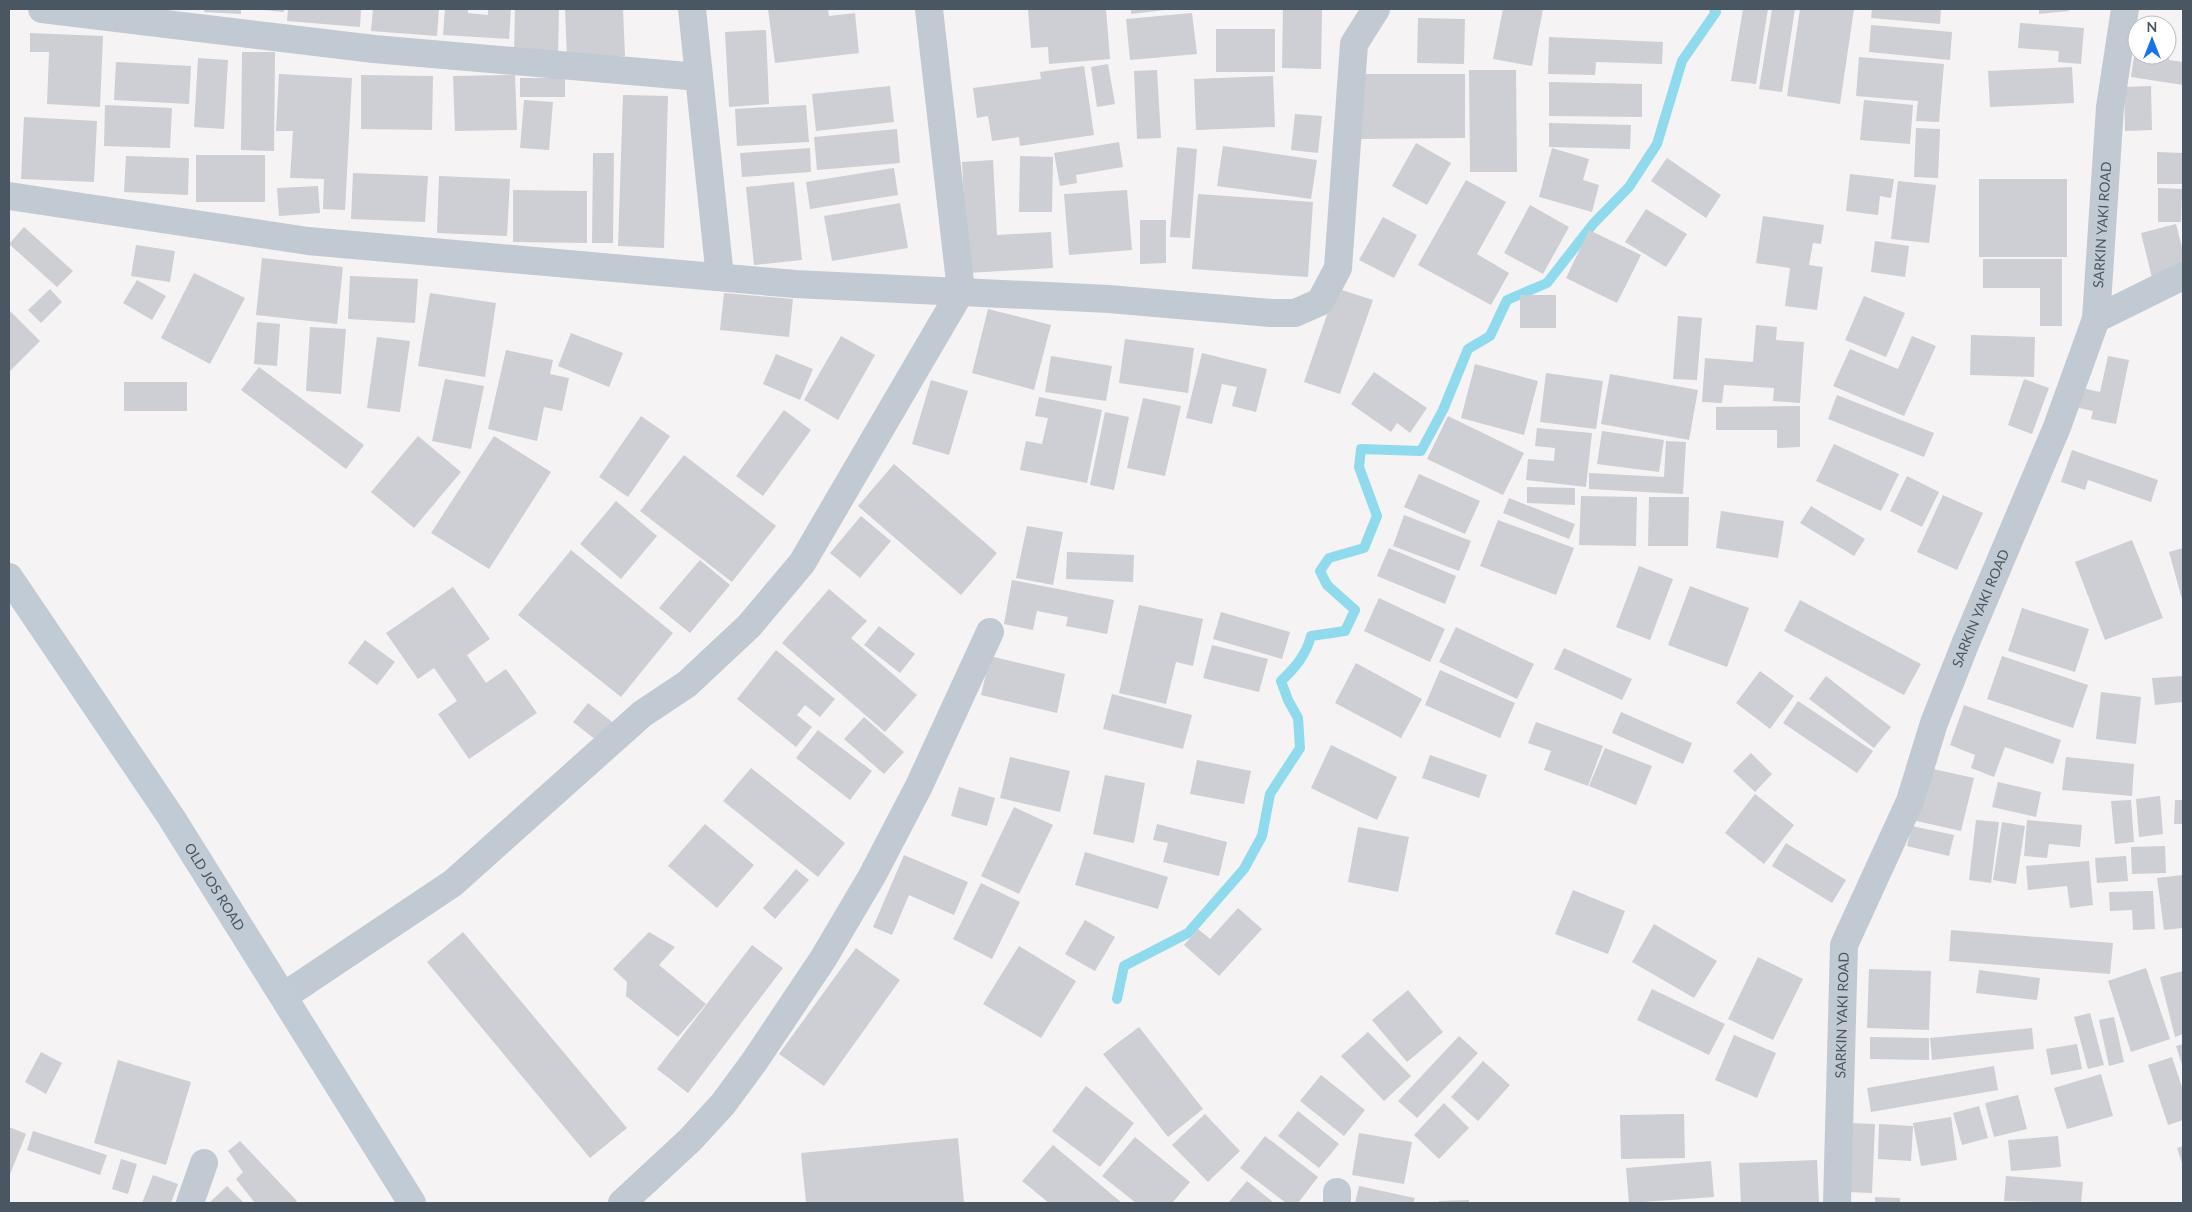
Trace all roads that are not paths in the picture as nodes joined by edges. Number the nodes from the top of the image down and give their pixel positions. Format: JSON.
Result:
{"nodes":[{"id":1,"x":42,"y":9,"type":"edge"},
{"id":2,"x":692,"y":9,"type":"edge"},
{"id":3,"x":929,"y":9,"type":"edge"},
{"id":4,"x":1376,"y":9,"type":"edge"},
{"id":5,"x":2125,"y":9,"type":"edge"},
{"id":6,"x":699,"y":77,"type":"junction"},
{"id":7,"x":9,"y":196,"type":"edge"},
{"id":8,"x":2183,"y":276,"type":"edge"},
{"id":9,"x":720,"y":277,"type":"junction"},
{"id":10,"x":961,"y":291,"type":"junction"},
{"id":11,"x":2096,"y":319,"type":"junction"},
{"id":12,"x":9,"y":577,"type":"edge"},
{"id":13,"x":990,"y":632,"type":"dead end"},
{"id":14,"x":284,"y":996,"type":"junction"},
{"id":15,"x":204,"y":1163,"type":"dead end"},
{"id":16,"x":190,"y":1203,"type":"edge"},
{"id":17,"x":412,"y":1203,"type":"edge"},
{"id":18,"x":622,"y":1203,"type":"edge"},
{"id":19,"x":1837,"y":1203,"type":"edge"}],
"edges":[{"from":1,"to":6,"type":"street"},
{"from":2,"to":6,"type":"street"},
{"from":3,"to":10,"type":"street"},
{"from":4,"to":10,"type":"street"},
{"from":5,"to":11,"type":"street","name":"SARKIN YAKI ROAD"},
{"from":6,"to":9,"type":"street"},
{"from":7,"to":9,"type":"street"},
{"from":8,"to":11,"type":"street"},
{"from":9,"to":10,"type":"street"},
{"from":10,"to":14,"type":"street"},
{"from":11,"to":19,"type":"street","name":"SARKIN YAKI ROAD"},
{"from":12,"to":14,"type":"main road","name":"OLD JOS ROAD"},
{"from":13,"to":18,"type":"street"},
{"from":14,"to":17,"type":"main road","name":"OLD JOS ROAD"},
{"from":15,"to":16,"type":"street"}]}
